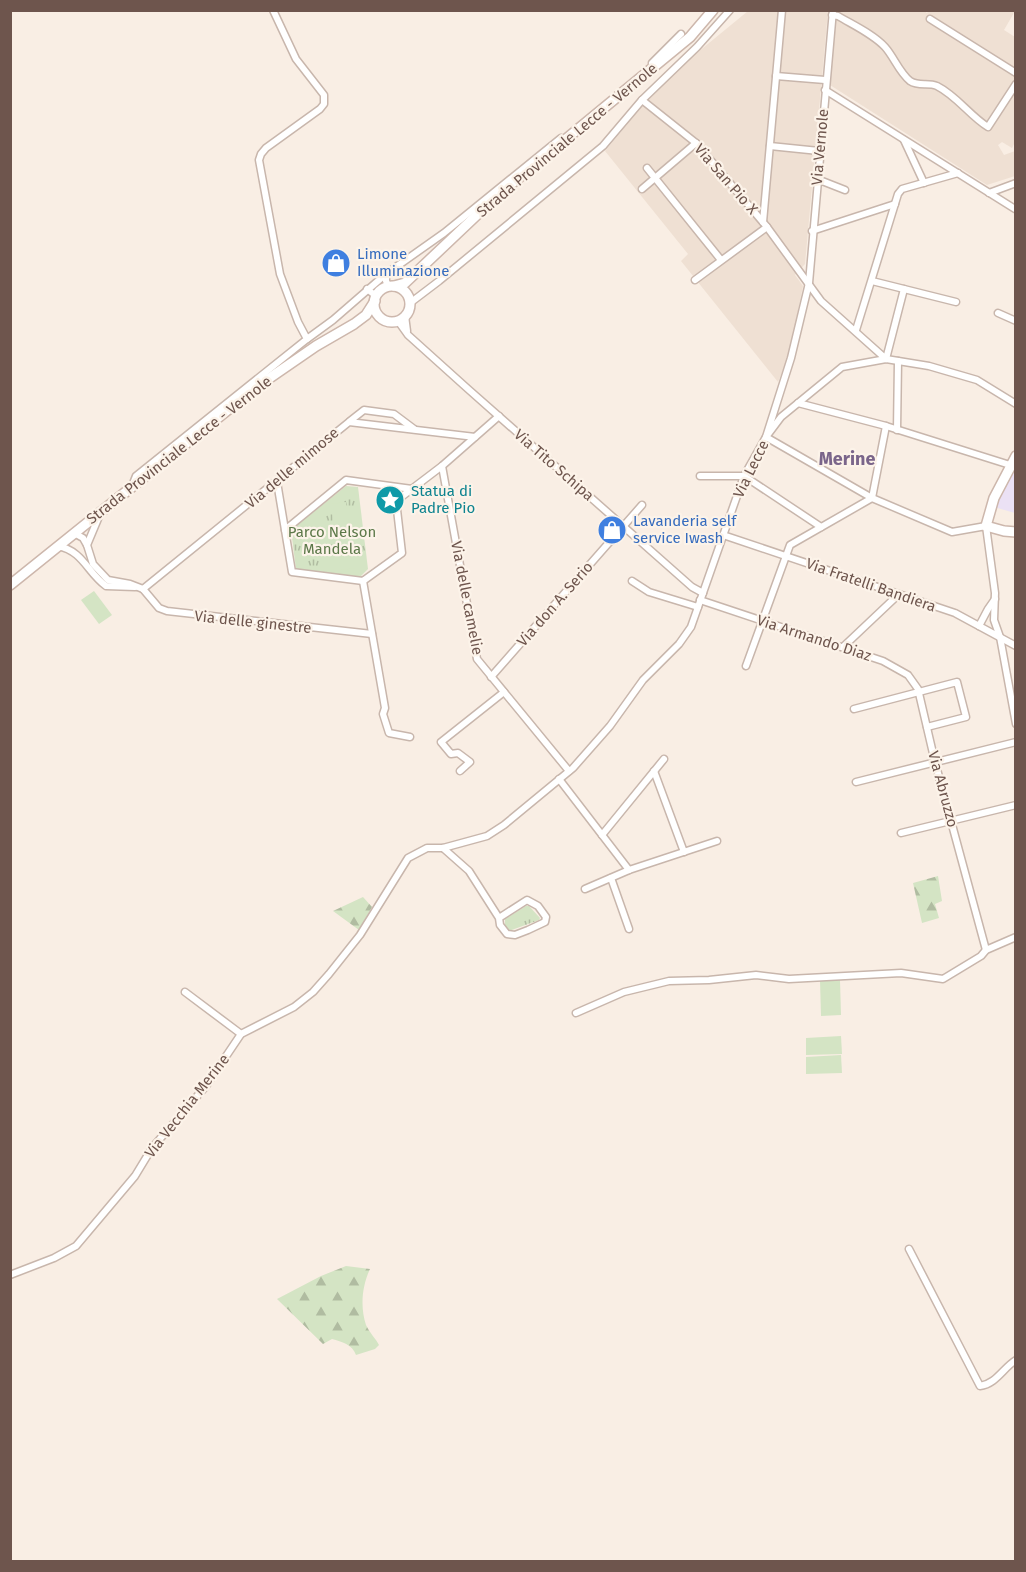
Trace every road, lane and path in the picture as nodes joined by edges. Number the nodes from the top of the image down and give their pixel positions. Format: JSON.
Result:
{"nodes":[{"id":1,"x":273,"y":10,"type":"edge"},
{"id":2,"x":713,"y":10,"type":"edge"},
{"id":3,"x":730,"y":10,"type":"edge"},
{"id":4,"x":782,"y":10,"type":"edge"},
{"id":5,"x":832,"y":13,"type":"edge"},
{"id":6,"x":930,"y":19,"type":"dead end"},
{"id":7,"x":681,"y":34,"type":"dead end"},
{"id":8,"x":1016,"y":73,"type":"edge"},
{"id":9,"x":776,"y":76,"type":"junction"},
{"id":10,"x":825,"y":80,"type":"junction"},
{"id":11,"x":1016,"y":84,"type":"edge"},
{"id":12,"x":825,"y":90,"type":"junction"},
{"id":13,"x":642,"y":100,"type":"junction"},
{"id":14,"x":904,"y":139,"type":"junction"},
{"id":15,"x":696,"y":143,"type":"junction"},
{"id":16,"x":770,"y":146,"type":"junction"},
{"id":17,"x":819,"y":151,"type":"junction"},
{"id":18,"x":646,"y":168,"type":"dead end"},
{"id":19,"x":958,"y":173,"type":"junction"},
{"id":20,"x":655,"y":178,"type":"junction"},
{"id":21,"x":817,"y":179,"type":"junction"},
{"id":22,"x":924,"y":183,"type":"junction"},
{"id":23,"x":1016,"y":183,"type":"edge"},
{"id":24,"x":642,"y":189,"type":"dead end"},
{"id":25,"x":845,"y":190,"type":"dead end"},
{"id":26,"x":989,"y":193,"type":"junction"},
{"id":27,"x":895,"y":204,"type":"junction"},
{"id":28,"x":1015,"y":210,"type":"edge"},
{"id":29,"x":765,"y":225,"type":"junction"},
{"id":30,"x":812,"y":231,"type":"junction"},
{"id":31,"x":722,"y":260,"type":"junction"},
{"id":32,"x":420,"y":269,"type":"junction"},
{"id":33,"x":386,"y":274,"type":"junction"},
{"id":34,"x":695,"y":279,"type":"dead end"},
{"id":35,"x":872,"y":281,"type":"junction"},
{"id":36,"x":808,"y":285,"type":"junction"},
{"id":37,"x":391,"y":286,"type":"junction"},
{"id":38,"x":367,"y":289,"type":"junction"},
{"id":39,"x":904,"y":289,"type":"junction"},
{"id":40,"x":376,"y":299,"type":"junction"},
{"id":41,"x":409,"y":299,"type":"junction"},
{"id":42,"x":956,"y":302,"type":"dead end"},
{"id":43,"x":998,"y":313,"type":"dead end"},
{"id":44,"x":381,"y":318,"type":"junction"},
{"id":45,"x":402,"y":319,"type":"junction"},
{"id":46,"x":1016,"y":321,"type":"edge"},
{"id":47,"x":354,"y":324,"type":"junction"},
{"id":48,"x":856,"y":330,"type":"junction"},
{"id":49,"x":307,"y":339,"type":"junction"},
{"id":50,"x":886,"y":359,"type":"junction"},
{"id":51,"x":898,"y":361,"type":"junction"},
{"id":52,"x":798,"y":403,"type":"junction"},
{"id":53,"x":1016,"y":404,"type":"edge"},
{"id":54,"x":499,"y":416,"type":"junction"},
{"id":55,"x":349,"y":422,"type":"junction"},
{"id":56,"x":886,"y":426,"type":"junction"},
{"id":57,"x":414,"y":429,"type":"junction"},
{"id":58,"x":897,"y":430,"type":"junction"},
{"id":59,"x":475,"y":437,"type":"junction"},
{"id":60,"x":766,"y":437,"type":"junction"},
{"id":61,"x":1013,"y":461,"type":"edge"},
{"id":62,"x":442,"y":465,"type":"junction"},
{"id":63,"x":700,"y":476,"type":"dead end"},
{"id":64,"x":744,"y":476,"type":"junction"},
{"id":65,"x":277,"y":482,"type":"junction"},
{"id":66,"x":132,"y":486,"type":"junction"},
{"id":67,"x":412,"y":489,"type":"junction"},
{"id":68,"x":871,"y":498,"type":"junction"},
{"id":69,"x":642,"y":505,"type":"dead end"},
{"id":70,"x":100,"y":512,"type":"junction"},
{"id":71,"x":623,"y":526,"type":"junction"},
{"id":72,"x":986,"y":526,"type":"junction"},
{"id":73,"x":821,"y":527,"type":"junction"},
{"id":74,"x":285,"y":530,"type":"junction"},
{"id":75,"x":1016,"y":532,"type":"edge"},
{"id":76,"x":74,"y":533,"type":"junction"},
{"id":77,"x":723,"y":535,"type":"junction"},
{"id":78,"x":87,"y":545,"type":"junction"},
{"id":79,"x":58,"y":546,"type":"junction"},
{"id":80,"x":77,"y":553,"type":"junction"},
{"id":81,"x":785,"y":556,"type":"junction"},
{"id":82,"x":363,"y":581,"type":"junction"},
{"id":83,"x":632,"y":581,"type":"dead end"},
{"id":84,"x":10,"y":585,"type":"edge"},
{"id":85,"x":135,"y":588,"type":"junction"},
{"id":86,"x":143,"y":589,"type":"junction"},
{"id":87,"x":703,"y":592,"type":"junction"},
{"id":88,"x":898,"y":595,"type":"junction"},
{"id":89,"x":995,"y":599,"type":"junction"},
{"id":90,"x":699,"y":603,"type":"junction"},
{"id":91,"x":763,"y":620,"type":"junction"},
{"id":92,"x":979,"y":626,"type":"junction"},
{"id":93,"x":372,"y":634,"type":"junction"},
{"id":94,"x":1000,"y":637,"type":"junction"},
{"id":95,"x":1016,"y":646,"type":"edge"},
{"id":96,"x":843,"y":647,"type":"junction"},
{"id":97,"x":746,"y":666,"type":"dead end"},
{"id":98,"x":491,"y":677,"type":"junction"},
{"id":99,"x":918,"y":691,"type":"junction"},
{"id":100,"x":504,"y":692,"type":"junction"},
{"id":101,"x":1013,"y":699,"type":"edge"},
{"id":102,"x":854,"y":709,"type":"dead end"},
{"id":103,"x":1016,"y":724,"type":"edge"},
{"id":104,"x":927,"y":727,"type":"junction"},
{"id":105,"x":410,"y":736,"type":"dead end"},
{"id":106,"x":1016,"y":742,"type":"edge"},
{"id":107,"x":664,"y":759,"type":"dead end"},
{"id":108,"x":935,"y":762,"type":"junction"},
{"id":109,"x":460,"y":771,"type":"dead end"},
{"id":110,"x":569,"y":771,"type":"junction"},
{"id":111,"x":654,"y":771,"type":"junction"},
{"id":112,"x":559,"y":779,"type":"junction"},
{"id":113,"x":856,"y":783,"type":"dead end"},
{"id":114,"x":1016,"y":805,"type":"edge"},
{"id":115,"x":951,"y":822,"type":"junction"},
{"id":116,"x":901,"y":833,"type":"dead end"},
{"id":117,"x":603,"y":835,"type":"junction"},
{"id":118,"x":717,"y":841,"type":"dead end"},
{"id":119,"x":427,"y":848,"type":"joint"},
{"id":120,"x":443,"y":848,"type":"junction"},
{"id":121,"x":684,"y":852,"type":"junction"},
{"id":122,"x":629,"y":870,"type":"junction"},
{"id":123,"x":611,"y":878,"type":"junction"},
{"id":124,"x":585,"y":889,"type":"dead end"},
{"id":125,"x":500,"y":918,"type":"junction"},
{"id":126,"x":629,"y":928,"type":"dead end"},
{"id":127,"x":1016,"y":937,"type":"edge"},
{"id":128,"x":986,"y":950,"type":"junction"},
{"id":129,"x":184,"y":992,"type":"dead end"},
{"id":130,"x":576,"y":1013,"type":"dead end"},
{"id":131,"x":241,"y":1034,"type":"junction"},
{"id":132,"x":909,"y":1249,"type":"dead end"},
{"id":133,"x":10,"y":1275,"type":"edge"},
{"id":134,"x":1016,"y":1360,"type":"edge"}],
"edges":[{"from":1,"to":49,"type":"street"},
{"from":2,"to":32,"type":"main road","name":"Strada Provinciale Lecce - Vernole"},
{"from":3,"to":13,"type":"street"},
{"from":4,"to":9,"type":"street"},
{"from":5,"to":10,"type":"street","name":"Via Vernole"},
{"from":5,"to":11,"type":"street"},
{"from":6,"to":8,"type":"street"},
{"from":7,"to":33,"type":"street"},
{"from":9,"to":10,"type":"street"},
{"from":9,"to":16,"type":"street"},
{"from":10,"to":12,"type":"street","name":"Via Vernole"},
{"from":12,"to":14,"type":"street"},
{"from":12,"to":17,"type":"street","name":"Via Vernole"},
{"from":13,"to":15,"type":"street","name":"Via San Pio X"},
{"from":13,"to":41,"type":"street"},
{"from":14,"to":19,"type":"street"},
{"from":14,"to":22,"type":"street"},
{"from":15,"to":20,"type":"street"},
{"from":15,"to":29,"type":"street","name":"Via San Pio X"},
{"from":16,"to":17,"type":"street"},
{"from":16,"to":29,"type":"street"},
{"from":17,"to":21,"type":"street","name":"Via Vernole"},
{"from":18,"to":20,"type":"street"},
{"from":19,"to":22,"type":"street"},
{"from":19,"to":26,"type":"street"},
{"from":20,"to":24,"type":"street"},
{"from":20,"to":31,"type":"street"},
{"from":21,"to":25,"type":"street"},
{"from":21,"to":30,"type":"street","name":"Via Vernole"},
{"from":22,"to":27,"type":"street"},
{"from":23,"to":26,"type":"street"},
{"from":26,"to":28,"type":"street"},
{"from":27,"to":30,"type":"street"},
{"from":27,"to":35,"type":"street"},
{"from":29,"to":31,"type":"street"},
{"from":29,"to":36,"type":"street","name":"Via San Pio X"},
{"from":30,"to":36,"type":"street","name":"Via Vernole"},
{"from":31,"to":34,"type":"street"},
{"from":32,"to":37,"type":"main road","name":"Strada Provinciale Lecce - Vernole"},
{"from":32,"to":41,"type":"main road","name":"Strada Provinciale Lecce - Vernole"},
{"from":33,"to":37,"type":"street"},
{"from":33,"to":38,"type":"street"},
{"from":35,"to":39,"type":"street"},
{"from":35,"to":48,"type":"street"},
{"from":36,"to":48,"type":"street"},
{"from":36,"to":60,"type":"street","name":"Via Vernole"},
{"from":37,"to":40,"type":"main road","name":"Strada Provinciale Lecce - Vernole"},
{"from":37,"to":41,"type":"main road"},
{"from":38,"to":40,"type":"street"},
{"from":38,"to":49,"type":"street"},
{"from":39,"to":42,"type":"street"},
{"from":39,"to":50,"type":"street"},
{"from":40,"to":44,"type":"main road"},
{"from":40,"to":47,"type":"main road","name":"Strada Provinciale Lecce - Vernole"},
{"from":41,"to":45,"type":"main road","name":"Strada Provinciale Lecce - Vernole"},
{"from":43,"to":46,"type":"street"},
{"from":44,"to":45,"type":"main road","name":"Strada Provinciale Lecce - Vernole"},
{"from":44,"to":47,"type":"main road","name":"Strada Provinciale Lecce - Vernole"},
{"from":45,"to":54,"type":"street","name":"Via Tito Schipa"},
{"from":47,"to":66,"type":"main road","name":"Strada Provinciale Lecce - Vernole"},
{"from":48,"to":50,"type":"street"},
{"from":49,"to":66,"type":"street"},
{"from":50,"to":51,"type":"street","name":"Via Lecce"},
{"from":50,"to":52,"type":"street","name":"Via Lecce"},
{"from":51,"to":53,"type":"street","name":"Via Lecce"},
{"from":51,"to":58,"type":"street"},
{"from":52,"to":56,"type":"street"},
{"from":52,"to":60,"type":"street","name":"Via Lecce"},
{"from":54,"to":59,"type":"street"},
{"from":54,"to":71,"type":"street","name":"Via Tito Schipa"},
{"from":55,"to":57,"type":"street","name":"Via delle mimose"},
{"from":55,"to":57,"type":"street"},
{"from":55,"to":65,"type":"street","name":"Via delle mimose"},
{"from":56,"to":58,"type":"street"},
{"from":56,"to":68,"type":"street"},
{"from":57,"to":59,"type":"street","name":"Via delle mimose"},
{"from":58,"to":61,"type":"street"},
{"from":59,"to":62,"type":"street"},
{"from":60,"to":64,"type":"street","name":"Via Lecce"},
{"from":60,"to":68,"type":"street"},
{"from":61,"to":72,"type":"main road"},
{"from":62,"to":67,"type":"street"},
{"from":62,"to":98,"type":"street","name":"Via delle camelie"},
{"from":63,"to":64,"type":"street"},
{"from":64,"to":73,"type":"street"},
{"from":64,"to":77,"type":"street","name":"Via Lecce"},
{"from":65,"to":74,"type":"street"},
{"from":65,"to":86,"type":"street","name":"Via delle mimose"},
{"from":66,"to":70,"type":"main road","name":"Strada Provinciale Lecce - Vernole"},
{"from":67,"to":74,"type":"street"},
{"from":67,"to":82,"type":"street"},
{"from":68,"to":72,"type":"street"},
{"from":68,"to":73,"type":"street"},
{"from":69,"to":71,"type":"street","name":"Via don A. Serio"},
{"from":70,"to":76,"type":"main road","name":"Strada Provinciale Lecce - Vernole"},
{"from":70,"to":78,"type":"street"},
{"from":71,"to":87,"type":"street","name":"Via Tito Schipa"},
{"from":71,"to":98,"type":"street","name":"Via don A. Serio"},
{"from":72,"to":75,"type":"main road"},
{"from":72,"to":89,"type":"street"},
{"from":73,"to":81,"type":"street"},
{"from":74,"to":82,"type":"street"},
{"from":76,"to":78,"type":"street"},
{"from":76,"to":79,"type":"main road","name":"Strada Provinciale Lecce - Vernole"},
{"from":76,"to":80,"type":"street"},
{"from":77,"to":81,"type":"street","name":"Via Fratelli Bandiera"},
{"from":77,"to":87,"type":"street","name":"Via Lecce"},
{"from":78,"to":85,"type":"street"},
{"from":79,"to":80,"type":"street"},
{"from":79,"to":84,"type":"main road","name":"Strada Provinciale Lecce - Vernole"},
{"from":80,"to":85,"type":"street"},
{"from":81,"to":88,"type":"street","name":"Via Fratelli Bandiera"},
{"from":81,"to":91,"type":"street"},
{"from":82,"to":93,"type":"street"},
{"from":83,"to":90,"type":"street","name":"Via Armando Diaz"},
{"from":85,"to":86,"type":"street"},
{"from":86,"to":93,"type":"street","name":"Via delle ginestre"},
{"from":87,"to":90,"type":"street","name":"Via Lecce"},
{"from":88,"to":92,"type":"street","name":"Via Fratelli Bandiera"},
{"from":88,"to":96,"type":"street"},
{"from":89,"to":92,"type":"street"},
{"from":89,"to":94,"type":"street"},
{"from":90,"to":91,"type":"street","name":"Via Armando Diaz"},
{"from":90,"to":110,"type":"street","name":"Via Lecce"},
{"from":91,"to":96,"type":"street","name":"Via Armando Diaz"},
{"from":91,"to":97,"type":"street"},
{"from":92,"to":94,"type":"street","name":"Via Fratelli Bandiera"},
{"from":93,"to":105,"type":"street"},
{"from":94,"to":95,"type":"street","name":"Via Fratelli Bandiera"},
{"from":94,"to":101,"type":"street"},
{"from":96,"to":99,"type":"street","name":"Via Armando Diaz"},
{"from":98,"to":100,"type":"street","name":"Via delle camelie"},
{"from":99,"to":102,"type":"street"},
{"from":99,"to":104,"type":"street","name":"Via Abruzzo"},
{"from":99,"to":104,"type":"street"},
{"from":100,"to":109,"type":"street"},
{"from":100,"to":110,"type":"street","name":"Via delle camelie"},
{"from":101,"to":103,"type":"street"},
{"from":104,"to":108,"type":"street","name":"Via Abruzzo"},
{"from":106,"to":108,"type":"street"},
{"from":107,"to":111,"type":"street"},
{"from":108,"to":113,"type":"street"},
{"from":108,"to":115,"type":"street","name":"Via Abruzzo"},
{"from":110,"to":112,"type":"street","name":"Via Lecce"},
{"from":111,"to":117,"type":"street"},
{"from":111,"to":121,"type":"street"},
{"from":112,"to":117,"type":"street"},
{"from":112,"to":120,"type":"street","name":"Via Lecce"},
{"from":114,"to":115,"type":"street"},
{"from":115,"to":116,"type":"street"},
{"from":115,"to":128,"type":"street","name":"Via Abruzzo"},
{"from":117,"to":122,"type":"street"},
{"from":118,"to":121,"type":"street"},
{"from":119,"to":120,"type":"street","name":"Via Lecce"},
{"from":119,"to":131,"type":"street","name":"Via Vecchia Merine"},
{"from":120,"to":125,"type":"street"},
{"from":121,"to":122,"type":"street"},
{"from":122,"to":123,"type":"street"},
{"from":123,"to":124,"type":"street"},
{"from":123,"to":126,"type":"street"},
{"from":125,"to":125,"type":"street"},
{"from":127,"to":128,"type":"street"},
{"from":128,"to":130,"type":"street"},
{"from":129,"to":131,"type":"street"},
{"from":131,"to":133,"type":"street","name":"Via Vecchia Merine"},
{"from":132,"to":134,"type":"street"}]}
